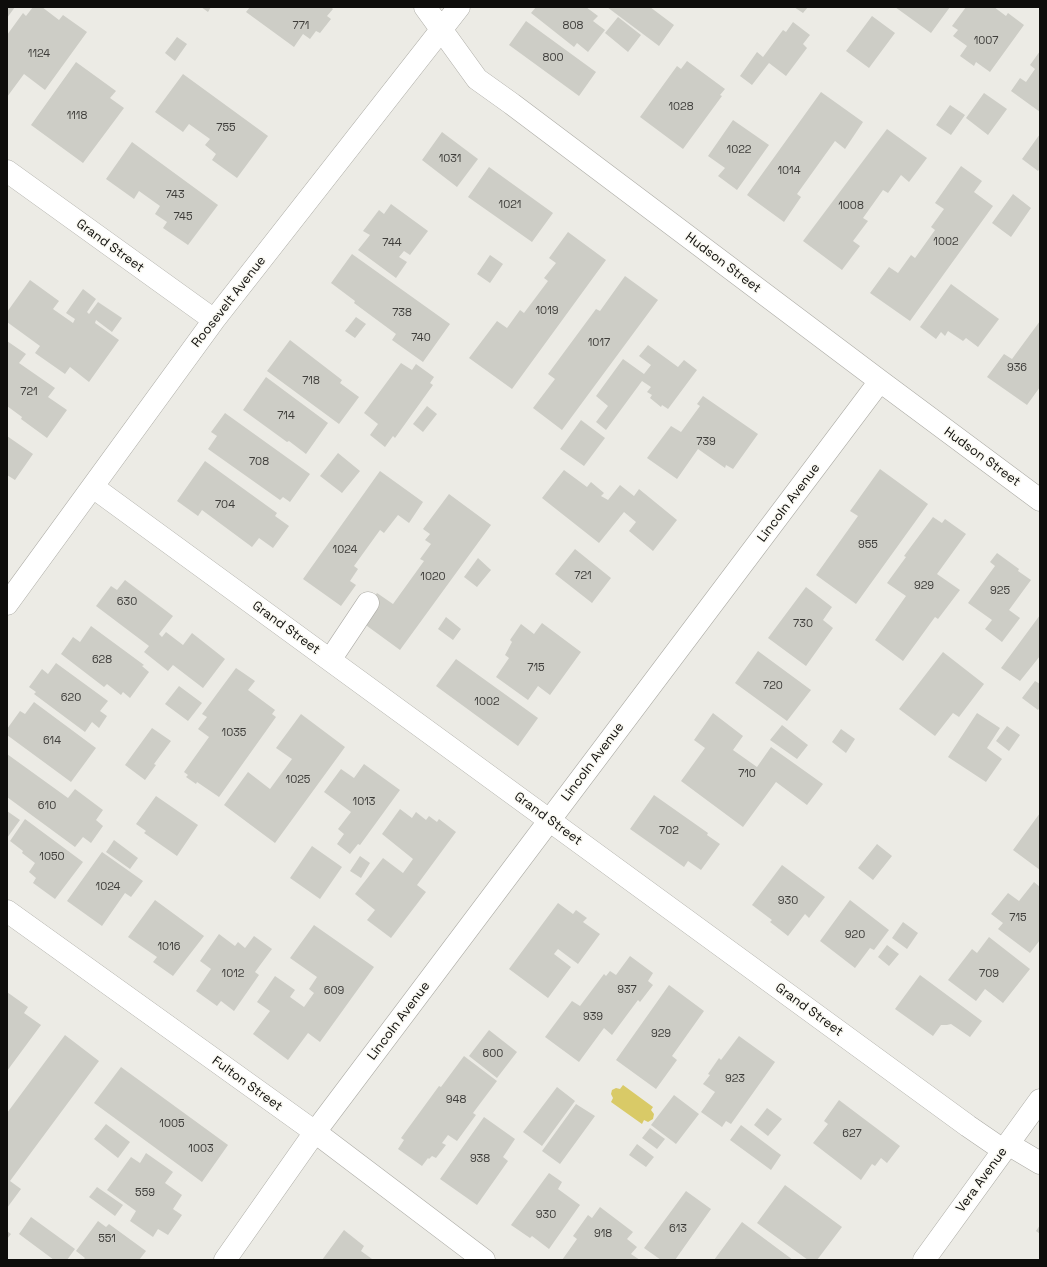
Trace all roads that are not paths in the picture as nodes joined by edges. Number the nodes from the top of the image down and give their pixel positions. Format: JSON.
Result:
{"nodes":[{"id":1,"x":425,"y":7,"type":"edge"},
{"id":2,"x":459,"y":7,"type":"edge"},
{"id":3,"x":442,"y":31,"type":"junction"},
{"id":4,"x":7,"y":171,"type":"edge"},
{"id":5,"x":214,"y":320,"type":"junction"},
{"id":6,"x":880,"y":381,"type":"junction"},
{"id":7,"x":92,"y":487,"type":"junction"},
{"id":8,"x":1040,"y":500,"type":"edge"},
{"id":9,"x":368,"y":603,"type":"dead end"},
{"id":10,"x":7,"y":604,"type":"edge"},
{"id":11,"x":330,"y":660,"type":"junction"},
{"id":12,"x":549,"y":820,"type":"junction"},
{"id":13,"x":7,"y":911,"type":"edge"},
{"id":14,"x":1040,"y":1100,"type":"edge"},
{"id":15,"x":315,"y":1132,"type":"junction"},
{"id":16,"x":1005,"y":1147,"type":"junction"},
{"id":17,"x":1040,"y":1163,"type":"edge"},
{"id":18,"x":225,"y":1260,"type":"edge"},
{"id":19,"x":484,"y":1260,"type":"edge"},
{"id":20,"x":924,"y":1260,"type":"edge"}],
"edges":[{"from":1,"to":3,"type":"street","name":"Hudson Street"},
{"from":2,"to":3,"type":"street","name":"Roosevelt Avenue"},
{"from":3,"to":5,"type":"street","name":"Roosevelt Avenue"},
{"from":3,"to":6,"type":"street","name":"Hudson Street"},
{"from":4,"to":5,"type":"street","name":"Grand Street"},
{"from":5,"to":7,"type":"street","name":"Roosevelt Avenue"},
{"from":6,"to":8,"type":"street","name":"Hudson Street"},
{"from":6,"to":12,"type":"street","name":"Lincoln Avenue"},
{"from":7,"to":10,"type":"street","name":"Roosevelt Avenue"},
{"from":7,"to":11,"type":"street","name":"Grand Street"},
{"from":9,"to":11,"type":"street"},
{"from":11,"to":12,"type":"street","name":"Grand Street"},
{"from":12,"to":15,"type":"street","name":"Lincoln Avenue"},
{"from":12,"to":16,"type":"street","name":"Grand Street"},
{"from":13,"to":15,"type":"street","name":"Fulton Street"},
{"from":14,"to":16,"type":"street","name":"Vera Avenue"},
{"from":15,"to":18,"type":"street","name":"Lincoln Avenue"},
{"from":15,"to":19,"type":"street","name":"Fulton Street"},
{"from":16,"to":17,"type":"street","name":"Grand Street"},
{"from":16,"to":20,"type":"street","name":"Vera Avenue"}]}
